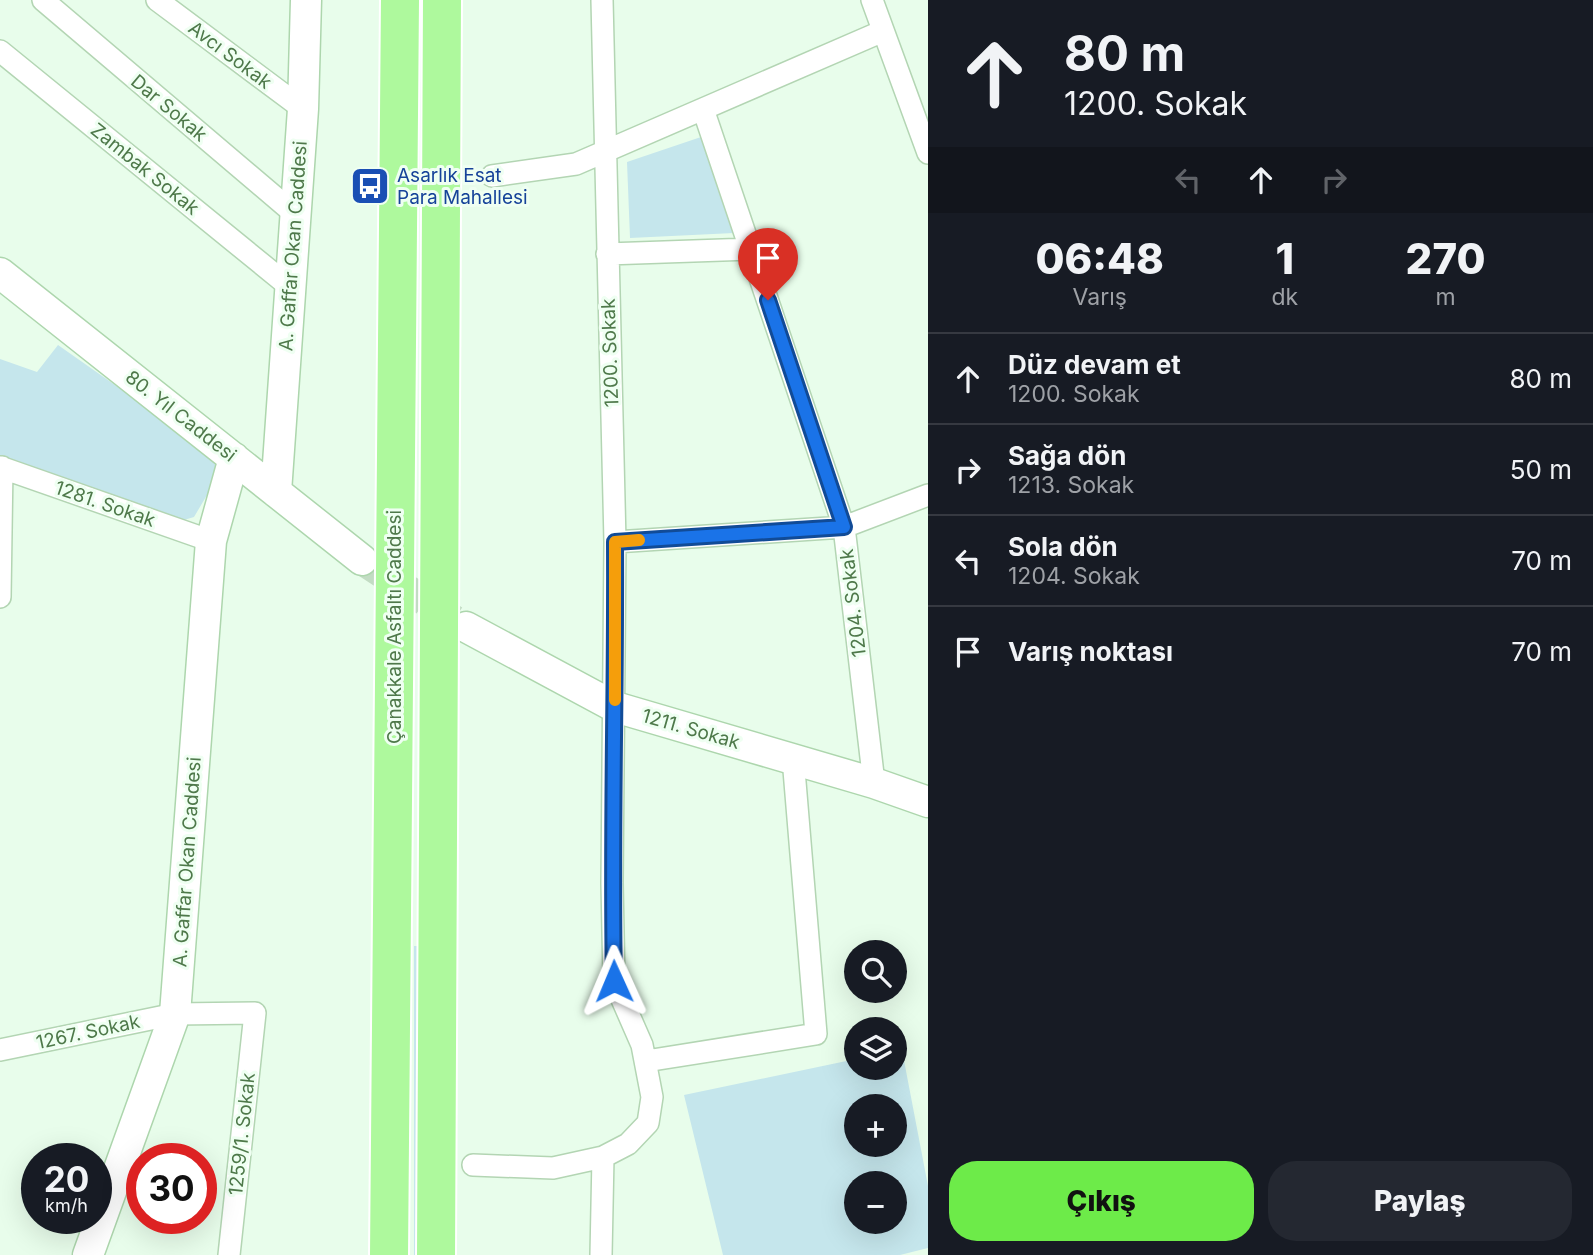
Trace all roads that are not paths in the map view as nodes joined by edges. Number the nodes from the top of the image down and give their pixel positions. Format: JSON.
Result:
{"nodes":[{"id":1,"x":43,"y":0,"type":"edge"},
{"id":2,"x":157,"y":0,"type":"edge"},
{"id":3,"x":306,"y":0,"type":"edge"},
{"id":4,"x":400,"y":0,"type":"edge"},
{"id":5,"x":442,"y":0,"type":"edge"},
{"id":6,"x":602,"y":0,"type":"edge"},
{"id":7,"x":872,"y":0,"type":"edge"},
{"id":8,"x":883,"y":31,"type":"junction"},
{"id":9,"x":0,"y":51,"type":"edge"},
{"id":10,"x":303,"y":109,"type":"junction"},
{"id":11,"x":704,"y":109,"type":"junction"},
{"id":12,"x":604,"y":152,"type":"junction"},
{"id":13,"x":928,"y":153,"type":"edge"},
{"id":14,"x":492,"y":176,"type":"dead end"},
{"id":15,"x":296,"y":215,"type":"junction"},
{"id":16,"x":751,"y":249,"type":"junction"},
{"id":17,"x":607,"y":254,"type":"junction"},
{"id":18,"x":0,"y":273,"type":"edge"},
{"id":19,"x":290,"y":287,"type":"junction"},
{"id":20,"x":234,"y":458,"type":"junction"},
{"id":21,"x":1,"y":467,"type":"edge"},
{"id":22,"x":276,"y":492,"type":"junction"},
{"id":23,"x":928,"y":495,"type":"edge"},
{"id":24,"x":844,"y":527,"type":"junction"},
{"id":25,"x":211,"y":541,"type":"junction"},
{"id":26,"x":615,"y":542,"type":"junction"},
{"id":27,"x":362,"y":560,"type":"tunnel mouth"},
{"id":28,"x":0,"y":597,"type":"edge"},
{"id":29,"x":466,"y":627,"type":"tunnel mouth"},
{"id":30,"x":615,"y":707,"type":"junction"},
{"id":31,"x":793,"y":758,"type":"junction"},
{"id":32,"x":874,"y":783,"type":"junction"},
{"id":33,"x":928,"y":802,"type":"edge"},
{"id":34,"x":255,"y":1013,"type":"joint"},
{"id":35,"x":176,"y":1014,"type":"junction"},
{"id":36,"x":0,"y":1050,"type":"edge"},
{"id":37,"x":646,"y":1061,"type":"junction"},
{"id":38,"x":603,"y":1157,"type":"junction"},
{"id":39,"x":472,"y":1165,"type":"dead end"},
{"id":40,"x":89,"y":1255,"type":"edge"},
{"id":41,"x":229,"y":1255,"type":"edge"},
{"id":42,"x":389,"y":1255,"type":"edge"},
{"id":43,"x":436,"y":1255,"type":"edge"},
{"id":44,"x":601,"y":1255,"type":"edge"}],
"edges":[{"from":1,"to":15,"type":"street","name":"Dar Sokak"},
{"from":2,"to":10,"type":"street","name":"Avcı Sokak"},
{"from":3,"to":10,"type":"street","name":"A. Gaffar Okan Caddesi"},
{"from":4,"to":42,"type":"highway","name":"Çanakkale Asfaltı Caddesi"},
{"from":5,"to":43,"type":"highway"},
{"from":6,"to":12,"type":"street","name":"1200. Sokak"},
{"from":7,"to":8,"type":"street"},
{"from":8,"to":11,"type":"street"},
{"from":8,"to":13,"type":"street"},
{"from":9,"to":19,"type":"street","name":"Zambak Sokak"},
{"from":10,"to":15,"type":"street","name":"A. Gaffar Okan Caddesi"},
{"from":11,"to":12,"type":"street"},
{"from":11,"to":16,"type":"street","name":"1204. Sokak"},
{"from":12,"to":14,"type":"street"},
{"from":12,"to":17,"type":"street","name":"1200. Sokak"},
{"from":15,"to":19,"type":"street","name":"A. Gaffar Okan Caddesi"},
{"from":16,"to":17,"type":"street"},
{"from":16,"to":24,"type":"street","name":"1204. Sokak"},
{"from":17,"to":26,"type":"street","name":"1200. Sokak"},
{"from":18,"to":20,"type":"street","name":"80. Yıl Caddesi"},
{"from":19,"to":22,"type":"street","name":"A. Gaffar Okan Caddesi"},
{"from":20,"to":22,"type":"street","name":"80. Yıl Caddesi"},
{"from":20,"to":25,"type":"street","name":"A. Gaffar Okan Caddesi"},
{"from":21,"to":25,"type":"street","name":"1281. Sokak"},
{"from":21,"to":28,"type":"street"},
{"from":22,"to":27,"type":"street","name":"80. Yıl Caddesi"},
{"from":23,"to":24,"type":"street"},
{"from":24,"to":26,"type":"street"},
{"from":24,"to":32,"type":"street","name":"1204. Sokak"},
{"from":25,"to":35,"type":"street","name":"A. Gaffar Okan Caddesi"},
{"from":26,"to":30,"type":"street","name":"1200. Sokak"},
{"from":29,"to":30,"type":"street","name":"1211. Sokak"},
{"from":30,"to":31,"type":"street","name":"1211. Sokak"},
{"from":30,"to":37,"type":"street","name":"1200. Sokak"},
{"from":31,"to":32,"type":"street","name":"1211. Sokak"},
{"from":31,"to":37,"type":"street"},
{"from":32,"to":33,"type":"street","name":"1211. Sokak"},
{"from":34,"to":35,"type":"street","name":"1267. Sokak"},
{"from":34,"to":41,"type":"street","name":"1259/1. Sokak"},
{"from":35,"to":36,"type":"street","name":"1267. Sokak"},
{"from":35,"to":40,"type":"street","name":"A. Gaffar Okan Caddesi"},
{"from":37,"to":38,"type":"street","name":"1200. Sokak"},
{"from":38,"to":39,"type":"street"},
{"from":38,"to":44,"type":"street"}]}
